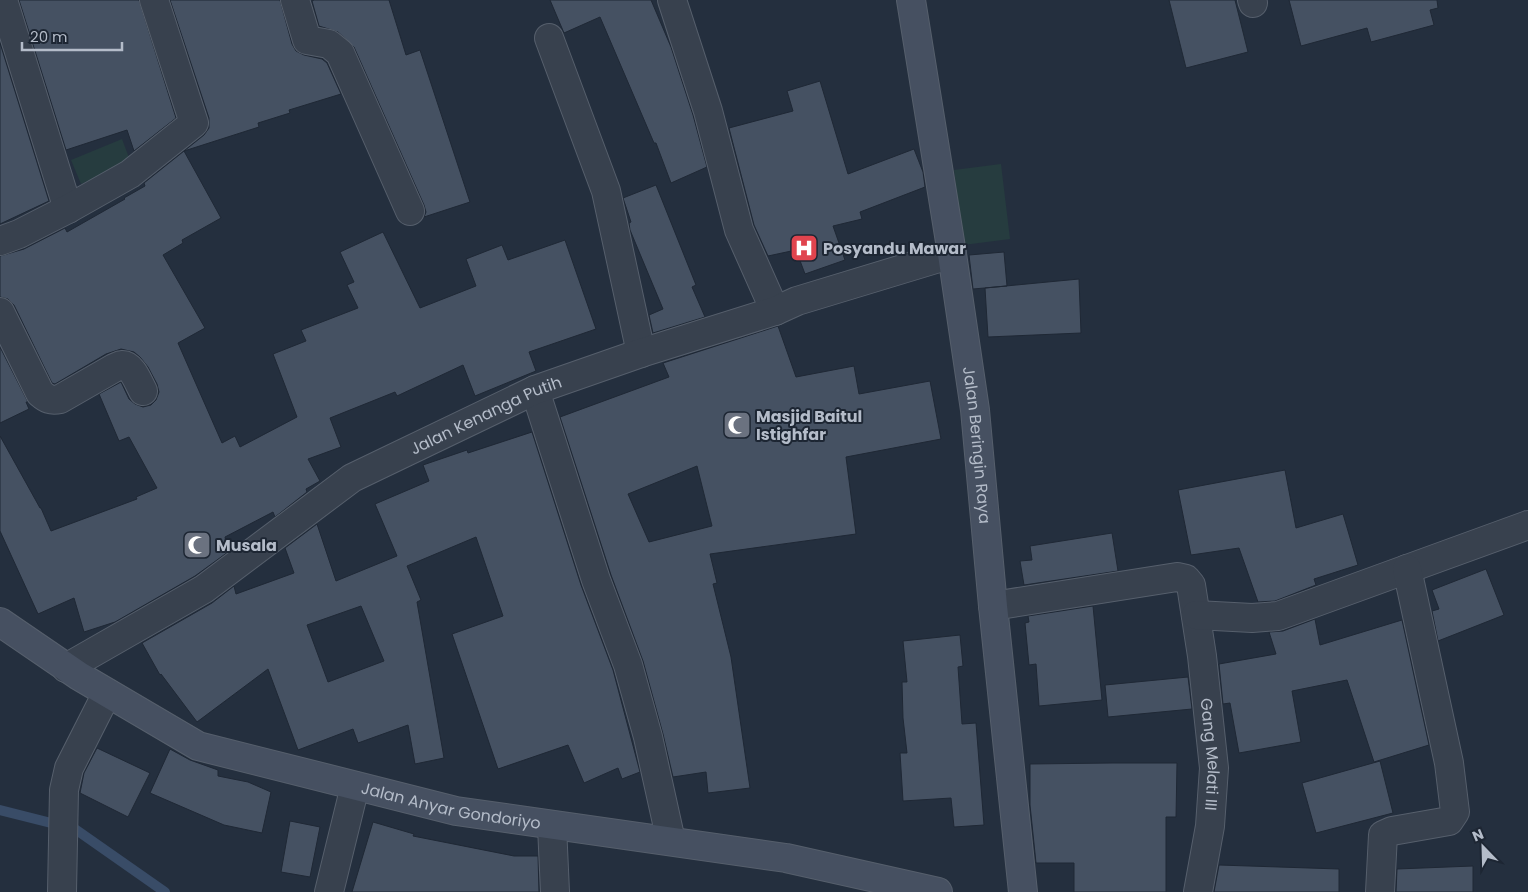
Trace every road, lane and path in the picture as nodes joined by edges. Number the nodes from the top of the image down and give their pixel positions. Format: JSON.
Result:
{"nodes":[{"id":1,"x":3,"y":0,"type":"edge"},
{"id":2,"x":154,"y":0,"type":"edge"},
{"id":3,"x":295,"y":0,"type":"edge"},
{"id":4,"x":672,"y":0,"type":"edge"},
{"id":5,"x":911,"y":0,"type":"edge"},
{"id":6,"x":549,"y":38,"type":"dead end"},
{"id":7,"x":68,"y":209,"type":"junction"},
{"id":8,"x":410,"y":211,"type":"dead end"},
{"id":9,"x":0,"y":240,"type":"edge"},
{"id":10,"x":952,"y":254,"type":"junction"},
{"id":11,"x":774,"y":311,"type":"junction"},
{"id":12,"x":0,"y":312,"type":"edge"},
{"id":13,"x":641,"y":353,"type":"junction"},
{"id":14,"x":535,"y":390,"type":"junction"},
{"id":15,"x":143,"y":391,"type":"dead end"},
{"id":16,"x":1528,"y":525,"type":"edge"},
{"id":17,"x":1407,"y":569,"type":"junction"},
{"id":18,"x":993,"y":606,"type":"junction"},
{"id":19,"x":1196,"y":615,"type":"junction"},
{"id":20,"x":0,"y":622,"type":"edge"},
{"id":21,"x":66,"y":668,"type":"junction"},
{"id":22,"x":106,"y":693,"type":"junction"},
{"id":23,"x":355,"y":786,"type":"junction"},
{"id":24,"x":552,"y":826,"type":"junction"},
{"id":25,"x":671,"y":841,"type":"junction"},
{"id":26,"x":62,"y":892,"type":"edge"},
{"id":27,"x":329,"y":892,"type":"edge"},
{"id":28,"x":555,"y":892,"type":"edge"},
{"id":29,"x":938,"y":892,"type":"edge"},
{"id":30,"x":1023,"y":892,"type":"edge"},
{"id":31,"x":1198,"y":892,"type":"edge"},
{"id":32,"x":1380,"y":892,"type":"edge"}],
"edges":[{"from":1,"to":7,"type":"street"},
{"from":2,"to":7,"type":"street"},
{"from":3,"to":8,"type":"street"},
{"from":4,"to":11,"type":"street"},
{"from":5,"to":10,"type":"street","name":"Jalan Beringin Raya"},
{"from":6,"to":13,"type":"street"},
{"from":7,"to":9,"type":"street"},
{"from":10,"to":11,"type":"street","name":"Jalan Kenanga Putih"},
{"from":10,"to":18,"type":"street","name":"Jalan Beringin Raya"},
{"from":11,"to":13,"type":"street","name":"Jalan Kenanga Putih"},
{"from":12,"to":15,"type":"street"},
{"from":13,"to":14,"type":"street","name":"Jalan Kenanga Putih"},
{"from":14,"to":21,"type":"street","name":"Jalan Kenanga Putih"},
{"from":14,"to":25,"type":"street"},
{"from":16,"to":17,"type":"street"},
{"from":17,"to":19,"type":"street"},
{"from":17,"to":32,"type":"street"},
{"from":18,"to":19,"type":"street","name":"Gang Melati III"},
{"from":18,"to":30,"type":"street","name":"Jalan Beringin Raya"},
{"from":19,"to":31,"type":"street","name":"Gang Melati III"},
{"from":20,"to":21,"type":"street","name":"Jalan Anyar Gondoriyo"},
{"from":21,"to":22,"type":"street","name":"Jalan Anyar Gondoriyo"},
{"from":22,"to":23,"type":"street","name":"Jalan Anyar Gondoriyo"},
{"from":22,"to":26,"type":"street"},
{"from":23,"to":24,"type":"street","name":"Jalan Anyar Gondoriyo"},
{"from":23,"to":27,"type":"street"},
{"from":24,"to":25,"type":"street","name":"Jalan Anyar Gondoriyo"},
{"from":24,"to":28,"type":"street"},
{"from":25,"to":29,"type":"street","name":"Jalan Anyar Gondoriyo"}]}
